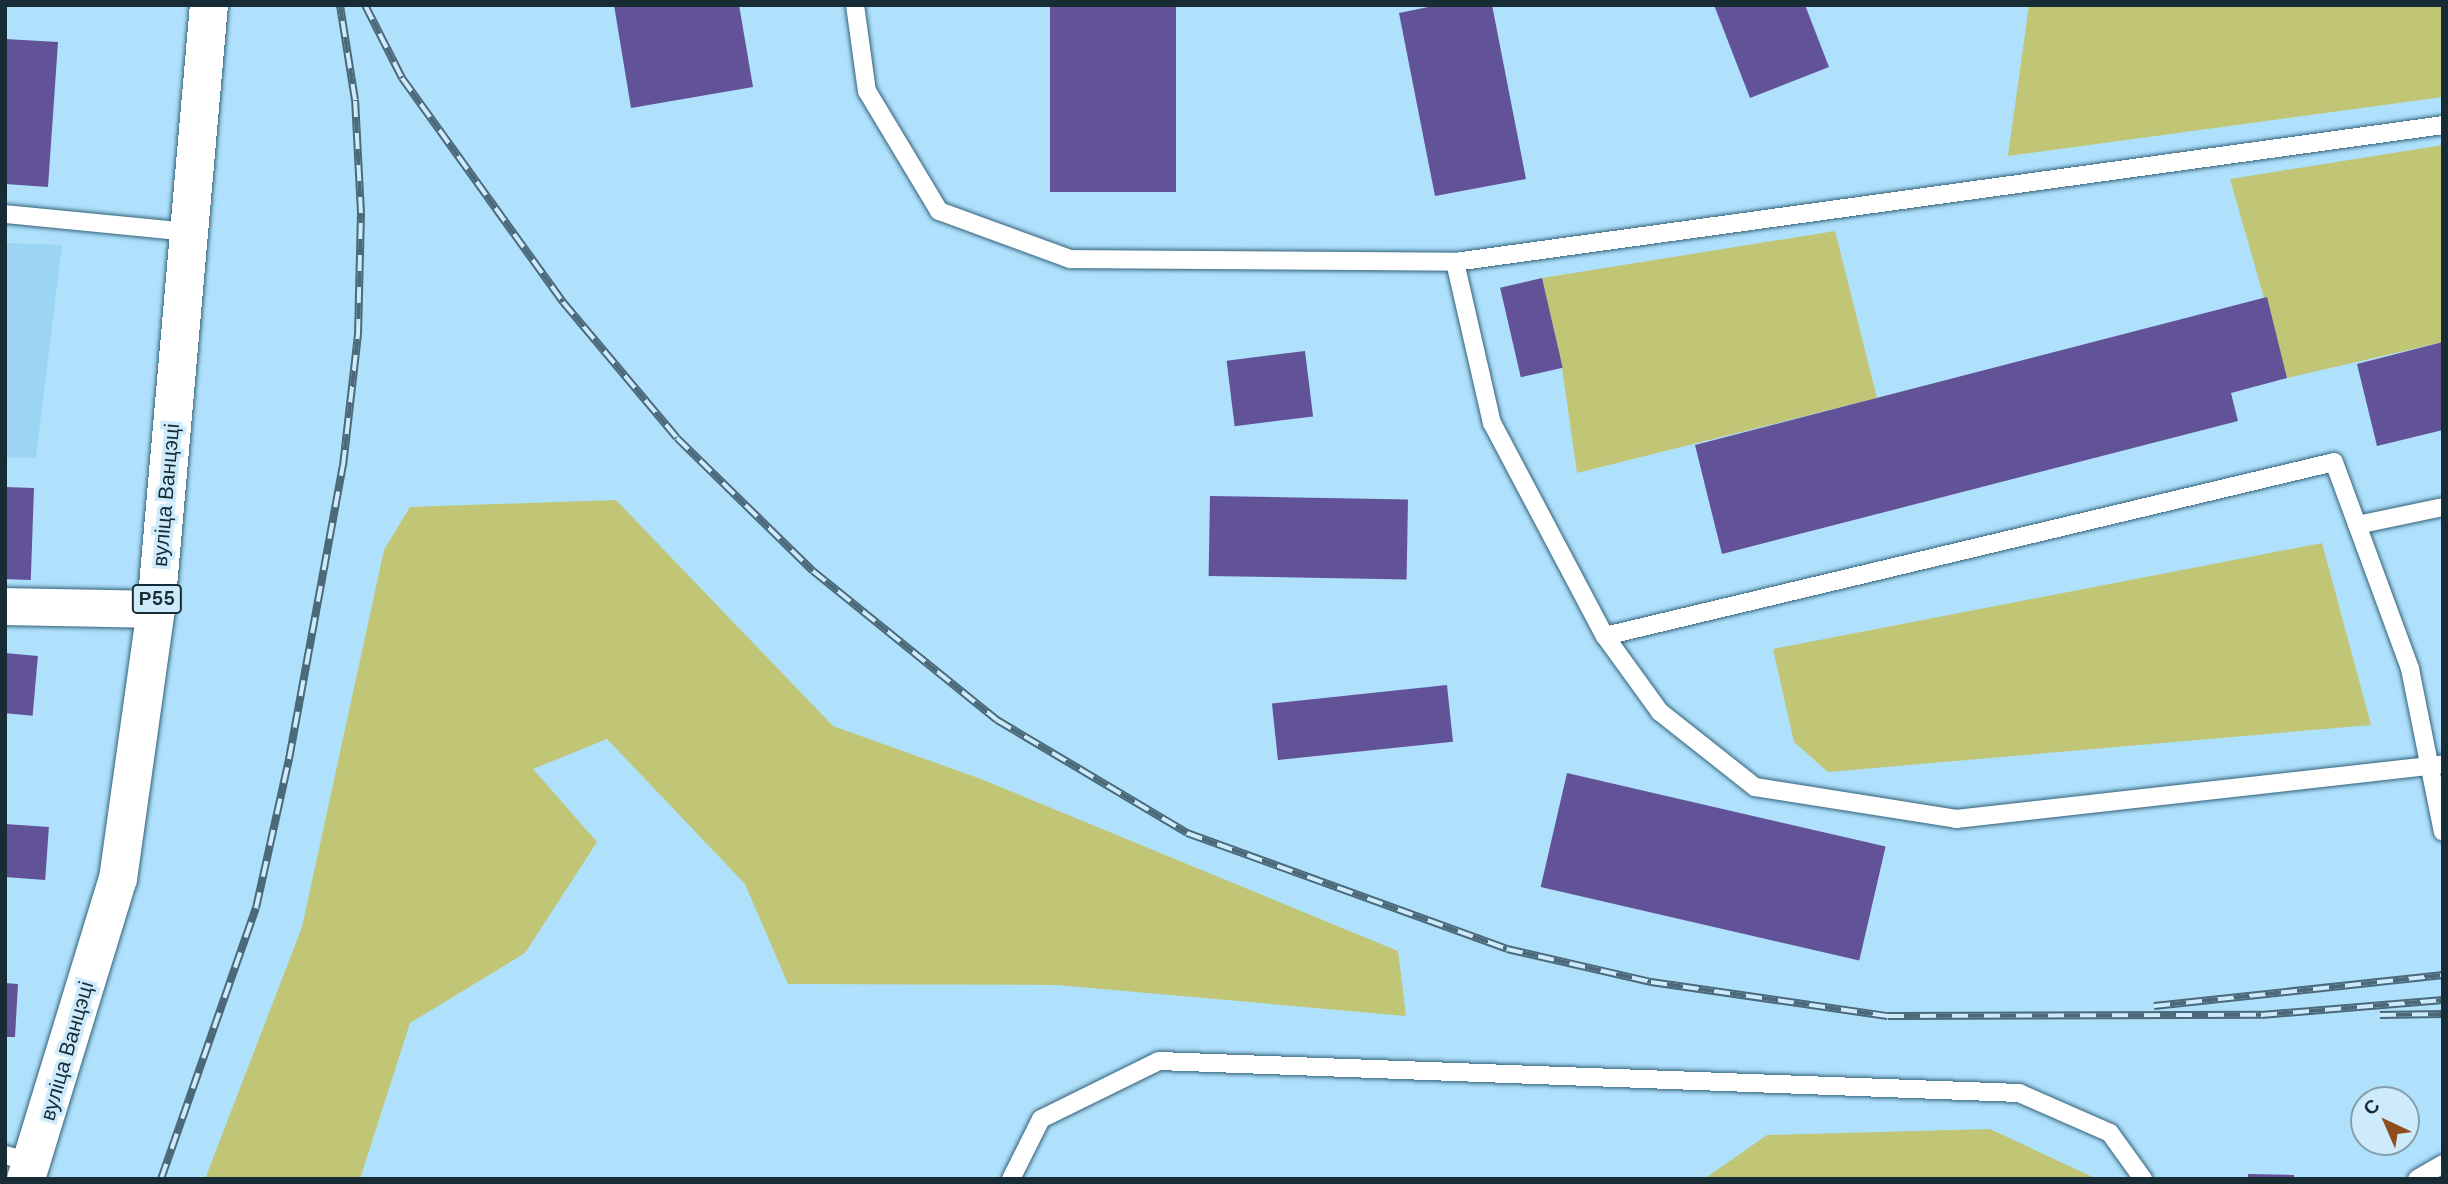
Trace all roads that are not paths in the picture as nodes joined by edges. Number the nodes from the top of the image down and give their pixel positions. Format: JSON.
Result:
{"nodes":[{"id":1,"x":209,"y":5,"type":"edge"},
{"id":2,"x":855,"y":5,"type":"edge"},
{"id":3,"x":2443,"y":124,"type":"edge"},
{"id":4,"x":5,"y":214,"type":"edge"},
{"id":5,"x":190,"y":232,"type":"junction"},
{"id":6,"x":1455,"y":261,"type":"junction"},
{"id":7,"x":2443,"y":507,"type":"edge"},
{"id":8,"x":2357,"y":525,"type":"junction"},
{"id":9,"x":5,"y":606,"type":"edge"},
{"id":10,"x":156,"y":609,"type":"junction"},
{"id":11,"x":1605,"y":636,"type":"junction"},
{"id":12,"x":2436,"y":765,"type":"edge"},
{"id":13,"x":2443,"y":832,"type":"edge"},
{"id":14,"x":2443,"y":1164,"type":"edge"},
{"id":15,"x":22,"y":1166,"type":"edge"},
{"id":16,"x":1011,"y":1179,"type":"edge"},
{"id":17,"x":2143,"y":1179,"type":"edge"},
{"id":18,"x":2417,"y":1179,"type":"edge"}],
"edges":[{"from":1,"to":5,"type":"main road","name":"вуліца Ванцэці","number":"Р55"},
{"from":2,"to":6,"type":"lane"},
{"from":3,"to":6,"type":"lane"},
{"from":4,"to":5,"type":"lane"},
{"from":5,"to":10,"type":"main road","name":"вуліца Ванцэці","number":"Р55"},
{"from":6,"to":11,"type":"lane"},
{"from":7,"to":8,"type":"lane"},
{"from":8,"to":11,"type":"lane"},
{"from":8,"to":12,"type":"lane"},
{"from":9,"to":10,"type":"street"},
{"from":10,"to":15,"type":"main road","name":"вуліца Ванцэці","number":"Р55"},
{"from":11,"to":12,"type":"lane"},
{"from":12,"to":13,"type":"lane"},
{"from":14,"to":18,"type":"lane"},
{"from":16,"to":17,"type":"lane"}]}
